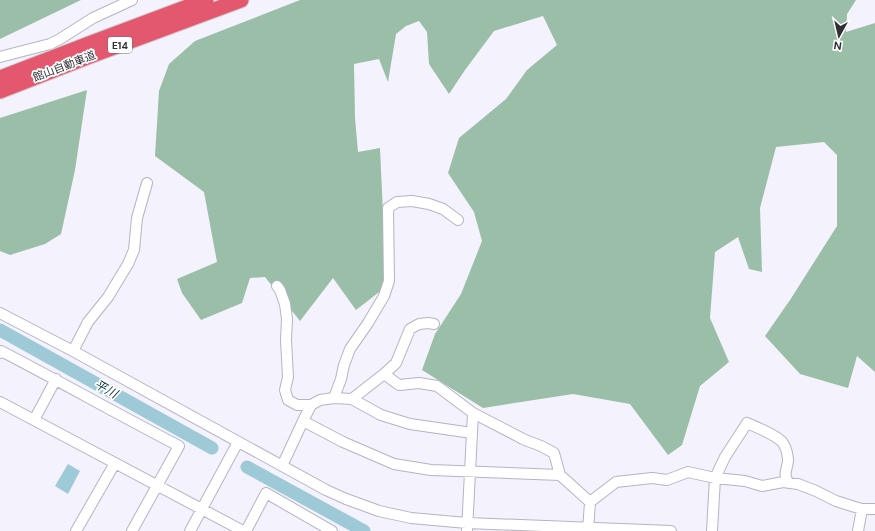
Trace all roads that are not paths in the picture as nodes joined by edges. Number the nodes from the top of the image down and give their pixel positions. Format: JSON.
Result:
{"nodes":[{"id":1,"x":132,"y":0,"type":"edge"},
{"id":2,"x":206,"y":0,"type":"edge"},
{"id":3,"x":241,"y":0,"type":"edge"},
{"id":4,"x":0,"y":56,"type":"edge"},
{"id":5,"x":0,"y":78,"type":"edge"},
{"id":6,"x":0,"y":91,"type":"edge"},
{"id":7,"x":147,"y":183,"type":"dead end"},
{"id":8,"x":458,"y":220,"type":"dead end"},
{"id":9,"x":277,"y":286,"type":"dead end"},
{"id":10,"x":0,"y":313,"type":"edge"},
{"id":11,"x":434,"y":324,"type":"dead end"},
{"id":12,"x":73,"y":351,"type":"junction"},
{"id":13,"x":0,"y":353,"type":"edge"},
{"id":14,"x":384,"y":374,"type":"junction"},
{"id":15,"x":56,"y":379,"type":"junction"},
{"id":16,"x":334,"y":398,"type":"junction"},
{"id":17,"x":352,"y":399,"type":"junction"},
{"id":18,"x":0,"y":402,"type":"edge"},
{"id":19,"x":311,"y":405,"type":"junction"},
{"id":20,"x":473,"y":412,"type":"junction"},
{"id":21,"x":34,"y":420,"type":"junction"},
{"id":22,"x":303,"y":421,"type":"junction"},
{"id":23,"x":472,"y":432,"type":"junction"},
{"id":24,"x":238,"y":442,"type":"junction"},
{"id":25,"x":115,"y":463,"type":"junction"},
{"id":26,"x":282,"y":466,"type":"junction"},
{"id":27,"x":470,"y":471,"type":"junction"},
{"id":28,"x":560,"y":475,"type":"junction"},
{"id":29,"x":715,"y":478,"type":"junction"},
{"id":30,"x":788,"y":482,"type":"junction"},
{"id":31,"x":157,"y":486,"type":"junction"},
{"id":32,"x":590,"y":502,"type":"junction"},
{"id":33,"x":202,"y":509,"type":"junction"},
{"id":34,"x":862,"y":509,"type":"junction"},
{"id":35,"x":875,"y":509,"type":"edge"},
{"id":36,"x":467,"y":527,"type":"edge"},
{"id":37,"x":588,"y":529,"type":"edge"},
{"id":38,"x":76,"y":531,"type":"edge"},
{"id":39,"x":132,"y":531,"type":"edge"},
{"id":40,"x":190,"y":531,"type":"edge"},
{"id":41,"x":244,"y":531,"type":"edge"},
{"id":42,"x":332,"y":531,"type":"edge"},
{"id":43,"x":671,"y":531,"type":"edge"},
{"id":44,"x":712,"y":531,"type":"edge"},
{"id":45,"x":858,"y":531,"type":"edge"}],
"edges":[{"from":1,"to":4,"type":"street"},
{"from":2,"to":5,"type":"highway","name":"館山自動車道","number":"E14"},
{"from":3,"to":6,"type":"highway","name":"館山自動車道","number":"E14"},
{"from":7,"to":12,"type":"street"},
{"from":8,"to":16,"type":"street"},
{"from":9,"to":19,"type":"street"},
{"from":10,"to":12,"type":"street"},
{"from":11,"to":14,"type":"street"},
{"from":12,"to":24,"type":"street"},
{"from":13,"to":15,"type":"street"},
{"from":14,"to":17,"type":"street"},
{"from":14,"to":20,"type":"street"},
{"from":15,"to":21,"type":"street"},
{"from":15,"to":31,"type":"street"},
{"from":16,"to":17,"type":"street"},
{"from":16,"to":19,"type":"street"},
{"from":17,"to":23,"type":"street"},
{"from":18,"to":21,"type":"street"},
{"from":19,"to":22,"type":"street"},
{"from":20,"to":23,"type":"street"},
{"from":20,"to":28,"type":"street"},
{"from":21,"to":25,"type":"street"},
{"from":22,"to":26,"type":"street"},
{"from":22,"to":27,"type":"street"},
{"from":23,"to":27,"type":"street"},
{"from":24,"to":26,"type":"street"},
{"from":24,"to":33,"type":"street"},
{"from":25,"to":31,"type":"street"},
{"from":25,"to":38,"type":"street"},
{"from":26,"to":36,"type":"street"},
{"from":27,"to":28,"type":"street"},
{"from":27,"to":36,"type":"street"},
{"from":28,"to":32,"type":"street"},
{"from":29,"to":30,"type":"street"},
{"from":29,"to":30,"type":"street"},
{"from":29,"to":32,"type":"street"},
{"from":29,"to":44,"type":"street"},
{"from":30,"to":34,"type":"street"},
{"from":31,"to":33,"type":"street"},
{"from":31,"to":39,"type":"street"},
{"from":32,"to":37,"type":"street"},
{"from":33,"to":40,"type":"street"},
{"from":33,"to":41,"type":"street"},
{"from":34,"to":35,"type":"street"},
{"from":34,"to":45,"type":"street"},
{"from":36,"to":37,"type":"street"},
{"from":37,"to":43,"type":"street"},
{"from":41,"to":42,"type":"street"}]}
